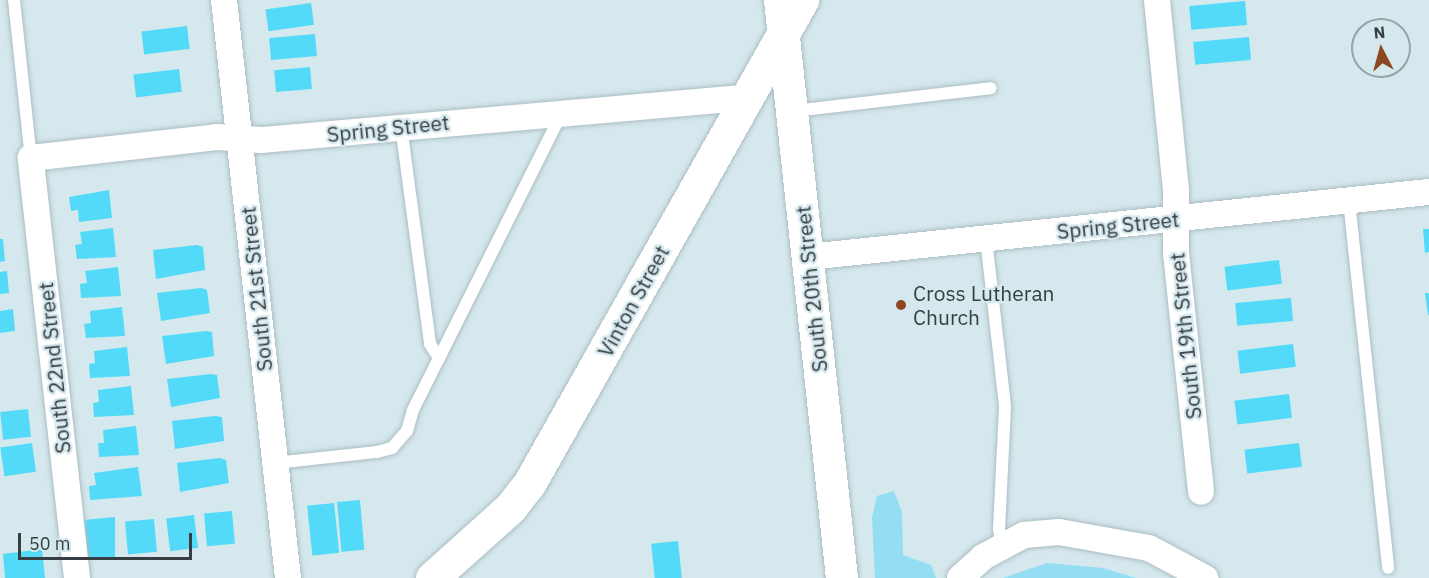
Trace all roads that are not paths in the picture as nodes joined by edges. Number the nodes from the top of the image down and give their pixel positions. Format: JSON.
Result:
{"nodes":[{"id":1,"x":14,"y":0,"type":"edge"},
{"id":2,"x":224,"y":0,"type":"edge"},
{"id":3,"x":780,"y":0,"type":"edge"},
{"id":4,"x":802,"y":0,"type":"edge"},
{"id":5,"x":1157,"y":0,"type":"edge"},
{"id":6,"x":783,"y":36,"type":"junction"},
{"id":7,"x":991,"y":88,"type":"dead end"},
{"id":8,"x":746,"y":98,"type":"junction"},
{"id":9,"x":563,"y":111,"type":"junction"},
{"id":10,"x":792,"y":111,"type":"junction"},
{"id":11,"x":401,"y":126,"type":"junction"},
{"id":12,"x":239,"y":138,"type":"junction"},
{"id":13,"x":31,"y":158,"type":"junction"},
{"id":14,"x":1429,"y":192,"type":"edge"},
{"id":15,"x":1349,"y":201,"type":"junction"},
{"id":16,"x":1175,"y":219,"type":"junction"},
{"id":17,"x":986,"y":239,"type":"junction"},
{"id":18,"x":807,"y":257,"type":"junction"},
{"id":19,"x":439,"y":358,"type":"junction"},
{"id":20,"x":275,"y":464,"type":"junction"},
{"id":21,"x":1201,"y":492,"type":"dead end"},
{"id":22,"x":1002,"y":548,"type":"junction"},
{"id":23,"x":1388,"y":568,"type":"dead end"},
{"id":24,"x":77,"y":578,"type":"edge"},
{"id":25,"x":288,"y":578,"type":"edge"},
{"id":26,"x":432,"y":578,"type":"edge"},
{"id":27,"x":842,"y":578,"type":"edge"},
{"id":28,"x":960,"y":578,"type":"edge"},
{"id":29,"x":1205,"y":578,"type":"edge"}],
"edges":[{"from":1,"to":13,"type":"lane"},
{"from":2,"to":12,"type":"street","name":"South 21st Street"},
{"from":3,"to":6,"type":"street","name":"South 20th Street"},
{"from":4,"to":6,"type":"main road","name":"Vinton Street"},
{"from":5,"to":16,"type":"street","name":"South 19th Street"},
{"from":6,"to":8,"type":"main road","name":"Vinton Street"},
{"from":6,"to":10,"type":"street","name":"South 20th Street"},
{"from":7,"to":10,"type":"lane"},
{"from":8,"to":9,"type":"street","name":"Spring Street"},
{"from":8,"to":26,"type":"main road","name":"Vinton Street"},
{"from":9,"to":11,"type":"street","name":"Spring Street"},
{"from":9,"to":19,"type":"lane"},
{"from":10,"to":18,"type":"street","name":"South 20th Street"},
{"from":11,"to":12,"type":"street","name":"Spring Street"},
{"from":11,"to":19,"type":"lane"},
{"from":12,"to":13,"type":"street","name":"Spring Street"},
{"from":12,"to":20,"type":"street","name":"South 21st Street"},
{"from":13,"to":24,"type":"street","name":"South 22nd Street"},
{"from":14,"to":15,"type":"street","name":"Spring Street"},
{"from":15,"to":16,"type":"street","name":"Spring Street"},
{"from":15,"to":23,"type":"lane"},
{"from":16,"to":17,"type":"street","name":"Spring Street"},
{"from":16,"to":21,"type":"street","name":"South 19th Street"},
{"from":17,"to":18,"type":"street","name":"Spring Street"},
{"from":17,"to":22,"type":"lane"},
{"from":18,"to":27,"type":"street","name":"South 20th Street"},
{"from":19,"to":20,"type":"lane"},
{"from":20,"to":25,"type":"street","name":"South 21st Street"},
{"from":22,"to":28,"type":"street"},
{"from":22,"to":29,"type":"street"}]}
